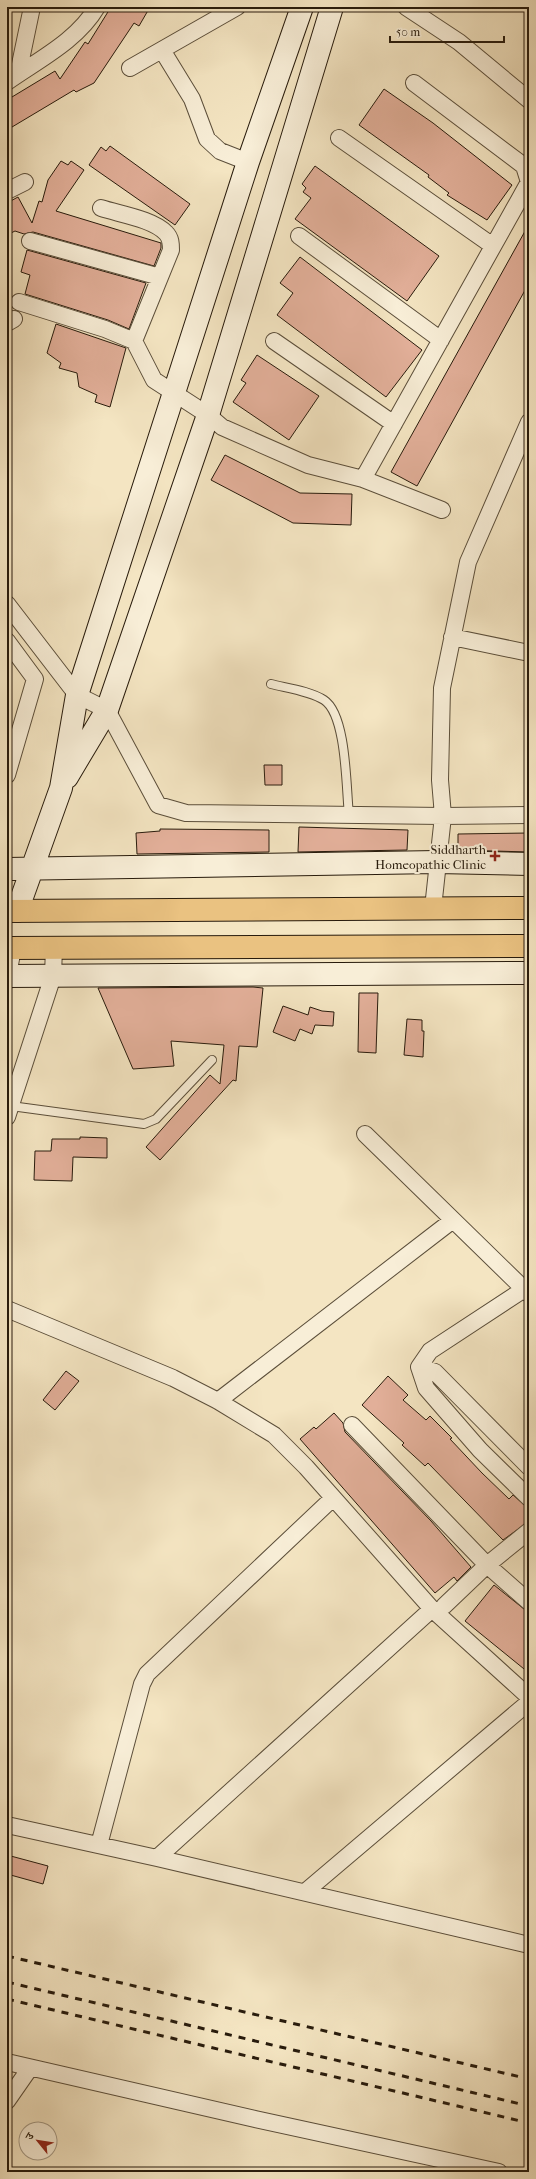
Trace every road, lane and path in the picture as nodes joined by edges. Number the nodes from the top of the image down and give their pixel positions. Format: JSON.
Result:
{"nodes":[{"id":1,"x":32,"y":7,"type":"edge"},
{"id":2,"x":97,"y":7,"type":"edge"},
{"id":3,"x":237,"y":7,"type":"edge"},
{"id":4,"x":302,"y":7,"type":"edge"},
{"id":5,"x":332,"y":7,"type":"edge"},
{"id":6,"x":406,"y":7,"type":"edge"},
{"id":7,"x":162,"y":50,"type":"junction"},
{"id":8,"x":130,"y":68,"type":"dead end"},
{"id":9,"x":13,"y":78,"type":"edge"},
{"id":10,"x":414,"y":83,"type":"dead end"},
{"id":11,"x":529,"y":100,"type":"edge"},
{"id":12,"x":339,"y":138,"type":"dead end"},
{"id":13,"x":248,"y":162,"type":"junction"},
{"id":14,"x":25,"y":182,"type":"dead end"},
{"id":15,"x":7,"y":191,"type":"edge"},
{"id":16,"x":101,"y":208,"type":"dead end"},
{"id":17,"x":299,"y":236,"type":"dead end"},
{"id":18,"x":30,"y":241,"type":"dead end"},
{"id":19,"x":493,"y":246,"type":"junction"},
{"id":20,"x":160,"y":277,"type":"junction"},
{"id":21,"x":19,"y":302,"type":"dead end"},
{"id":22,"x":441,"y":340,"type":"junction"},
{"id":23,"x":134,"y":341,"type":"junction"},
{"id":24,"x":274,"y":341,"type":"dead end"},
{"id":25,"x":174,"y":392,"type":"junction"},
{"id":26,"x":208,"y":415,"type":"junction"},
{"id":27,"x":529,"y":422,"type":"edge"},
{"id":28,"x":394,"y":424,"type":"junction"},
{"id":29,"x":363,"y":479,"type":"junction"},
{"id":30,"x":442,"y":510,"type":"dead end"},
{"id":31,"x":7,"y":604,"type":"edge"},
{"id":32,"x":452,"y":637,"type":"junction"},
{"id":33,"x":7,"y":641,"type":"edge"},
{"id":34,"x":529,"y":653,"type":"edge"},
{"id":35,"x":271,"y":684,"type":"dead end"},
{"id":36,"x":78,"y":695,"type":"junction"},
{"id":37,"x":108,"y":710,"type":"junction"},
{"id":38,"x":7,"y":775,"type":"edge"},
{"id":39,"x":61,"y":788,"type":"junction"},
{"id":40,"x":349,"y":815,"type":"junction"},
{"id":41,"x":529,"y":815,"type":"edge"},
{"id":42,"x":443,"y":816,"type":"junction"},
{"id":43,"x":437,"y":862,"type":"junction"},
{"id":44,"x":529,"y":864,"type":"edge"},
{"id":45,"x":31,"y":867,"type":"junction"},
{"id":46,"x":7,"y":869,"type":"edge"},
{"id":47,"x":433,"y":908,"type":"junction"},
{"id":48,"x":529,"y":908,"type":"edge"},
{"id":49,"x":12,"y":911,"type":"edge"},
{"id":50,"x":529,"y":946,"type":"edge"},
{"id":51,"x":54,"y":947,"type":"junction"},
{"id":52,"x":428,"y":947,"type":"junction"},
{"id":53,"x":10,"y":948,"type":"edge"},
{"id":54,"x":428,"y":973,"type":"junction"},
{"id":55,"x":529,"y":973,"type":"edge"},
{"id":56,"x":53,"y":976,"type":"junction"},
{"id":57,"x":8,"y":978,"type":"edge"},
{"id":58,"x":212,"y":1060,"type":"dead end"},
{"id":59,"x":9,"y":1111,"type":"edge"},
{"id":60,"x":365,"y":1134,"type":"dead end"},
{"id":61,"x":453,"y":1220,"type":"junction"},
{"id":62,"x":527,"y":1290,"type":"edge"},
{"id":63,"x":7,"y":1309,"type":"edge"},
{"id":64,"x":419,"y":1367,"type":"junction"},
{"id":65,"x":218,"y":1401,"type":"junction"},
{"id":66,"x":352,"y":1425,"type":"dead end"},
{"id":67,"x":496,"y":1434,"type":"junction"},
{"id":68,"x":480,"y":1450,"type":"junction"},
{"id":69,"x":306,"y":1452,"type":"dead end"},
{"id":70,"x":529,"y":1467,"type":"edge"},
{"id":71,"x":333,"y":1498,"type":"junction"},
{"id":72,"x":529,"y":1498,"type":"edge"},
{"id":73,"x":529,"y":1531,"type":"edge"},
{"id":74,"x":487,"y":1565,"type":"junction"},
{"id":75,"x":529,"y":1602,"type":"edge"},
{"id":76,"x":438,"y":1608,"type":"junction"},
{"id":77,"x":529,"y":1683,"type":"edge"},
{"id":78,"x":529,"y":1697,"type":"edge"},
{"id":79,"x":529,"y":1702,"type":"edge"},
{"id":80,"x":7,"y":1825,"type":"edge"},
{"id":81,"x":99,"y":1845,"type":"junction"},
{"id":82,"x":157,"y":1858,"type":"junction"},
{"id":83,"x":305,"y":1892,"type":"junction"},
{"id":84,"x":529,"y":1945,"type":"edge"},
{"id":85,"x":7,"y":2062,"type":"edge"},
{"id":86,"x":30,"y":2068,"type":"junction"},
{"id":87,"x":7,"y":2101,"type":"edge"},
{"id":88,"x":499,"y":2172,"type":"edge"}],
"edges":[{"from":1,"to":9,"type":"street"},
{"from":2,"to":9,"type":"street"},
{"from":3,"to":7,"type":"street"},
{"from":4,"to":13,"type":"street"},
{"from":5,"to":26,"type":"street"},
{"from":6,"to":11,"type":"street"},
{"from":7,"to":8,"type":"street"},
{"from":7,"to":13,"type":"street"},
{"from":10,"to":19,"type":"street"},
{"from":12,"to":19,"type":"street"},
{"from":13,"to":25,"type":"street"},
{"from":14,"to":15,"type":"street"},
{"from":16,"to":20,"type":"street"},
{"from":17,"to":22,"type":"street"},
{"from":18,"to":20,"type":"street"},
{"from":19,"to":22,"type":"street"},
{"from":20,"to":23,"type":"street"},
{"from":21,"to":23,"type":"street"},
{"from":22,"to":28,"type":"street"},
{"from":23,"to":25,"type":"street"},
{"from":24,"to":28,"type":"street"},
{"from":25,"to":26,"type":"street"},
{"from":25,"to":36,"type":"street"},
{"from":26,"to":29,"type":"street"},
{"from":26,"to":37,"type":"street"},
{"from":27,"to":32,"type":"street"},
{"from":28,"to":29,"type":"street"},
{"from":29,"to":30,"type":"street"},
{"from":31,"to":36,"type":"street"},
{"from":32,"to":34,"type":"street"},
{"from":32,"to":42,"type":"street"},
{"from":33,"to":38,"type":"street"},
{"from":35,"to":40,"type":"lane"},
{"from":36,"to":37,"type":"street"},
{"from":36,"to":39,"type":"street"},
{"from":37,"to":39,"type":"street"},
{"from":37,"to":40,"type":"street"},
{"from":39,"to":45,"type":"street"},
{"from":40,"to":42,"type":"street"},
{"from":41,"to":42,"type":"street"},
{"from":42,"to":43,"type":"street"},
{"from":43,"to":44,"type":"street"},
{"from":43,"to":45,"type":"street"},
{"from":43,"to":47,"type":"street"},
{"from":45,"to":46,"type":"street"},
{"from":45,"to":49,"type":"street"},
{"from":47,"to":48,"type":"main road"},
{"from":47,"to":49,"type":"main road"},
{"from":50,"to":52,"type":"main road"},
{"from":51,"to":52,"type":"main road"},
{"from":51,"to":53,"type":"main road"},
{"from":51,"to":56,"type":"street"},
{"from":52,"to":54,"type":"street"},
{"from":53,"to":57,"type":"street"},
{"from":54,"to":55,"type":"street"},
{"from":54,"to":56,"type":"street"},
{"from":56,"to":57,"type":"street"},
{"from":56,"to":59,"type":"street"},
{"from":58,"to":59,"type":"lane"},
{"from":60,"to":61,"type":"street"},
{"from":61,"to":62,"type":"street"},
{"from":61,"to":65,"type":"street"},
{"from":62,"to":64,"type":"street"},
{"from":63,"to":65,"type":"street"},
{"from":64,"to":67,"type":"street"},
{"from":64,"to":68,"type":"street"},
{"from":65,"to":71,"type":"street"},
{"from":66,"to":74,"type":"street"},
{"from":67,"to":68,"type":"street"},
{"from":67,"to":70,"type":"street"},
{"from":68,"to":72,"type":"street"},
{"from":69,"to":76,"type":"street"},
{"from":71,"to":76,"type":"street"},
{"from":71,"to":81,"type":"street"},
{"from":73,"to":74,"type":"street"},
{"from":74,"to":75,"type":"street"},
{"from":74,"to":76,"type":"street"},
{"from":76,"to":77,"type":"street"},
{"from":76,"to":78,"type":"street"},
{"from":76,"to":82,"type":"street"},
{"from":79,"to":83,"type":"street"},
{"from":80,"to":81,"type":"street"},
{"from":81,"to":82,"type":"street"},
{"from":82,"to":83,"type":"street"},
{"from":83,"to":84,"type":"street"},
{"from":85,"to":86,"type":"street"},
{"from":86,"to":87,"type":"street"},
{"from":86,"to":88,"type":"street"}]}
